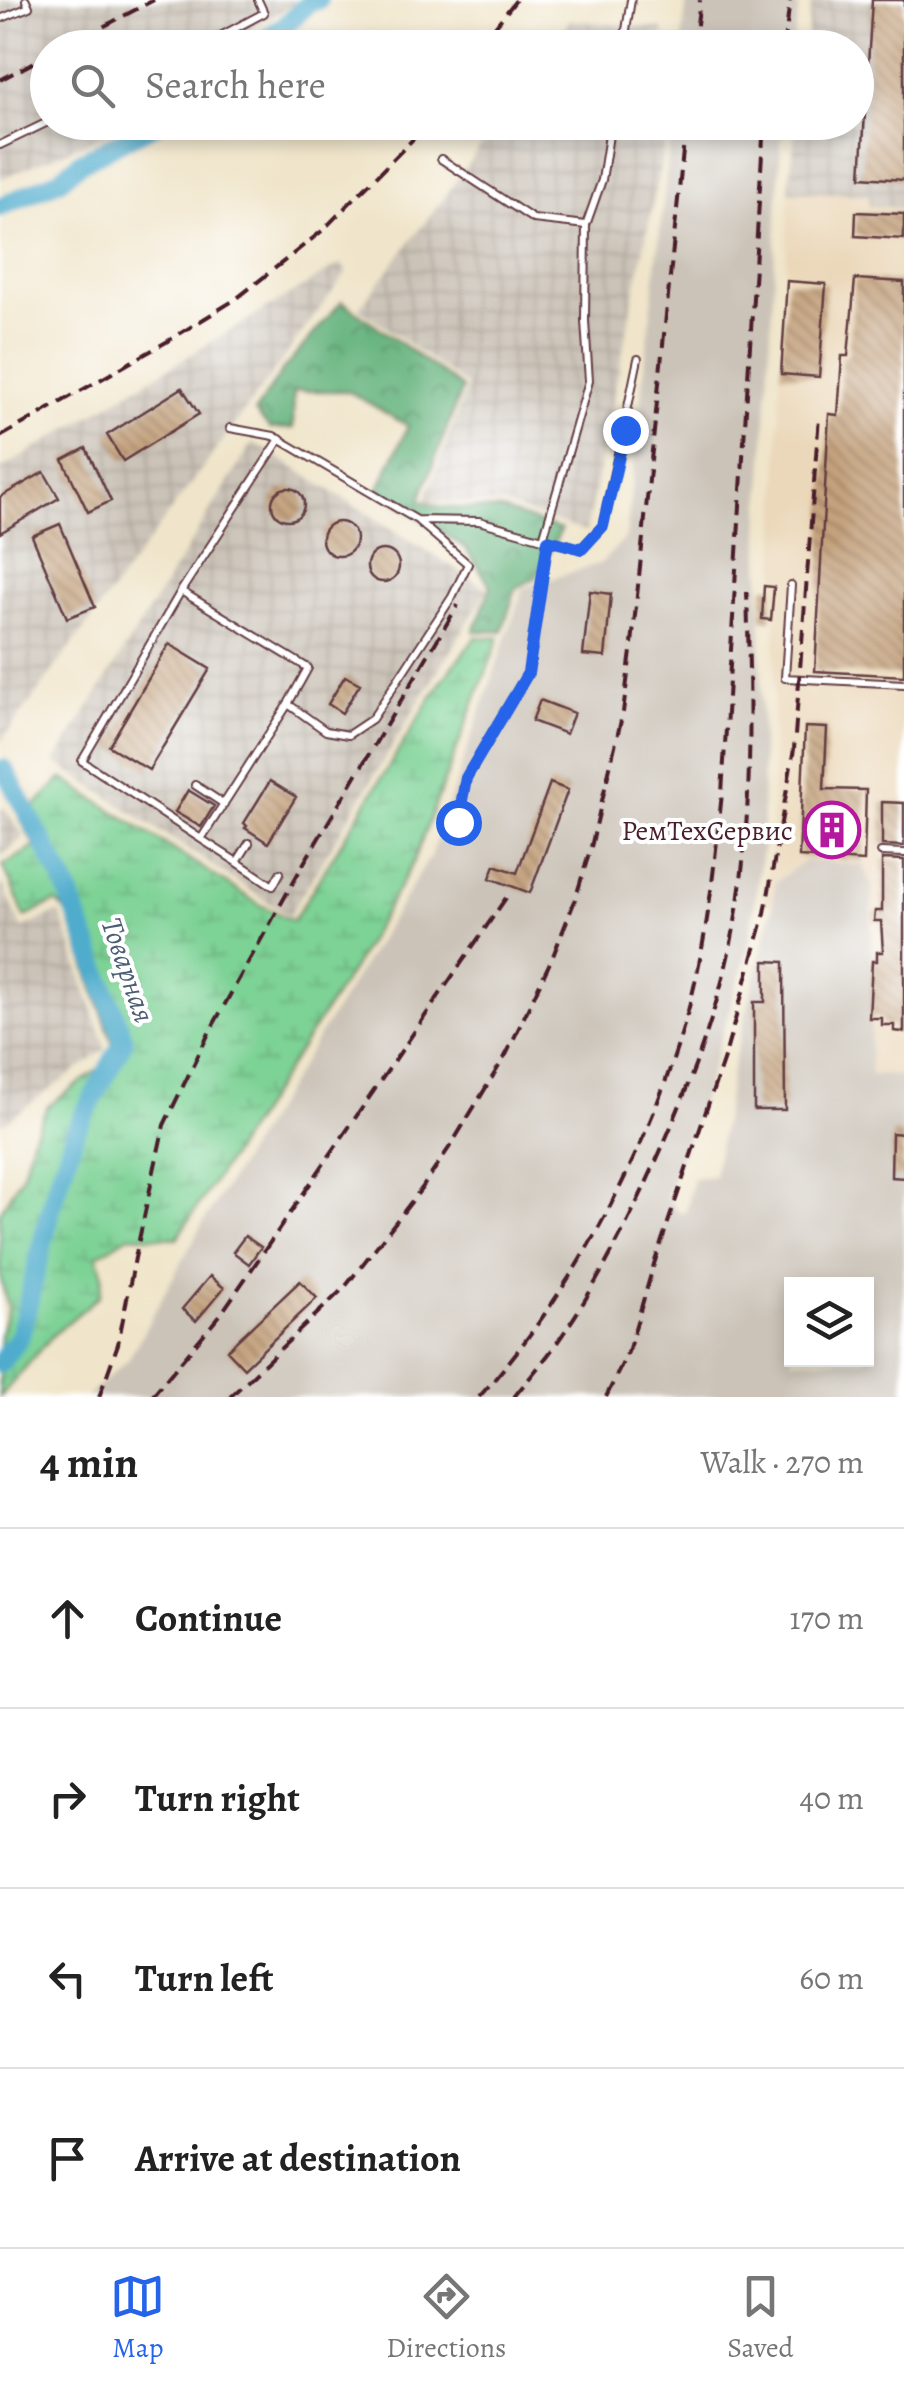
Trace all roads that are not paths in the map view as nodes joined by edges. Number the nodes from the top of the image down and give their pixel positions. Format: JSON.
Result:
{"nodes":[{"id":1,"x":26,"y":0,"type":"edge"},
{"id":2,"x":258,"y":0,"type":"edge"},
{"id":3,"x":631,"y":0,"type":"edge"},
{"id":4,"x":0,"y":19,"type":"edge"},
{"id":5,"x":232,"y":30,"type":"edge"},
{"id":6,"x":626,"y":30,"type":"edge"},
{"id":7,"x":30,"y":130,"type":"edge"},
{"id":8,"x":608,"y":140,"type":"edge"},
{"id":9,"x":0,"y":144,"type":"edge"},
{"id":10,"x":441,"y":159,"type":"dead end"},
{"id":11,"x":586,"y":225,"type":"junction"},
{"id":12,"x":638,"y":358,"type":"dead end"},
{"id":13,"x":230,"y":428,"type":"dead end"},
{"id":14,"x":280,"y":439,"type":"junction"},
{"id":15,"x":417,"y":520,"type":"junction"},
{"id":16,"x":546,"y":539,"type":"junction"},
{"id":17,"x":791,"y":585,"type":"dead end"},
{"id":18,"x":182,"y":591,"type":"junction"},
{"id":19,"x":904,"y":684,"type":"edge"},
{"id":20,"x":288,"y":704,"type":"junction"},
{"id":21,"x":196,"y":785,"type":"dead end"},
{"id":22,"x":224,"y":804,"type":"junction"},
{"id":23,"x":458,"y":822,"type":"dead end"},
{"id":24,"x":202,"y":839,"type":"junction"},
{"id":25,"x":249,"y":842,"type":"dead end"},
{"id":26,"x":881,"y":852,"type":"dead end"},
{"id":27,"x":904,"y":853,"type":"edge"},
{"id":28,"x":237,"y":862,"type":"junction"},
{"id":29,"x":280,"y":873,"type":"dead end"}],
"edges":[{"from":1,"to":4,"type":"lane"},
{"from":2,"to":5,"type":"lane"},
{"from":3,"to":6,"type":"lane"},
{"from":7,"to":9,"type":"lane"},
{"from":8,"to":11,"type":"lane"},
{"from":10,"to":11,"type":"lane"},
{"from":11,"to":16,"type":"lane"},
{"from":12,"to":16,"type":"lane"},
{"from":13,"to":14,"type":"lane"},
{"from":14,"to":15,"type":"lane"},
{"from":14,"to":18,"type":"lane"},
{"from":15,"to":16,"type":"lane"},
{"from":15,"to":20,"type":"lane"},
{"from":16,"to":23,"type":"lane"},
{"from":17,"to":19,"type":"lane"},
{"from":18,"to":20,"type":"lane"},
{"from":18,"to":24,"type":"lane"},
{"from":20,"to":22,"type":"lane"},
{"from":21,"to":22,"type":"lane"},
{"from":22,"to":24,"type":"lane"},
{"from":24,"to":28,"type":"lane"},
{"from":25,"to":28,"type":"lane"},
{"from":26,"to":27,"type":"lane"},
{"from":28,"to":29,"type":"lane"}]}
